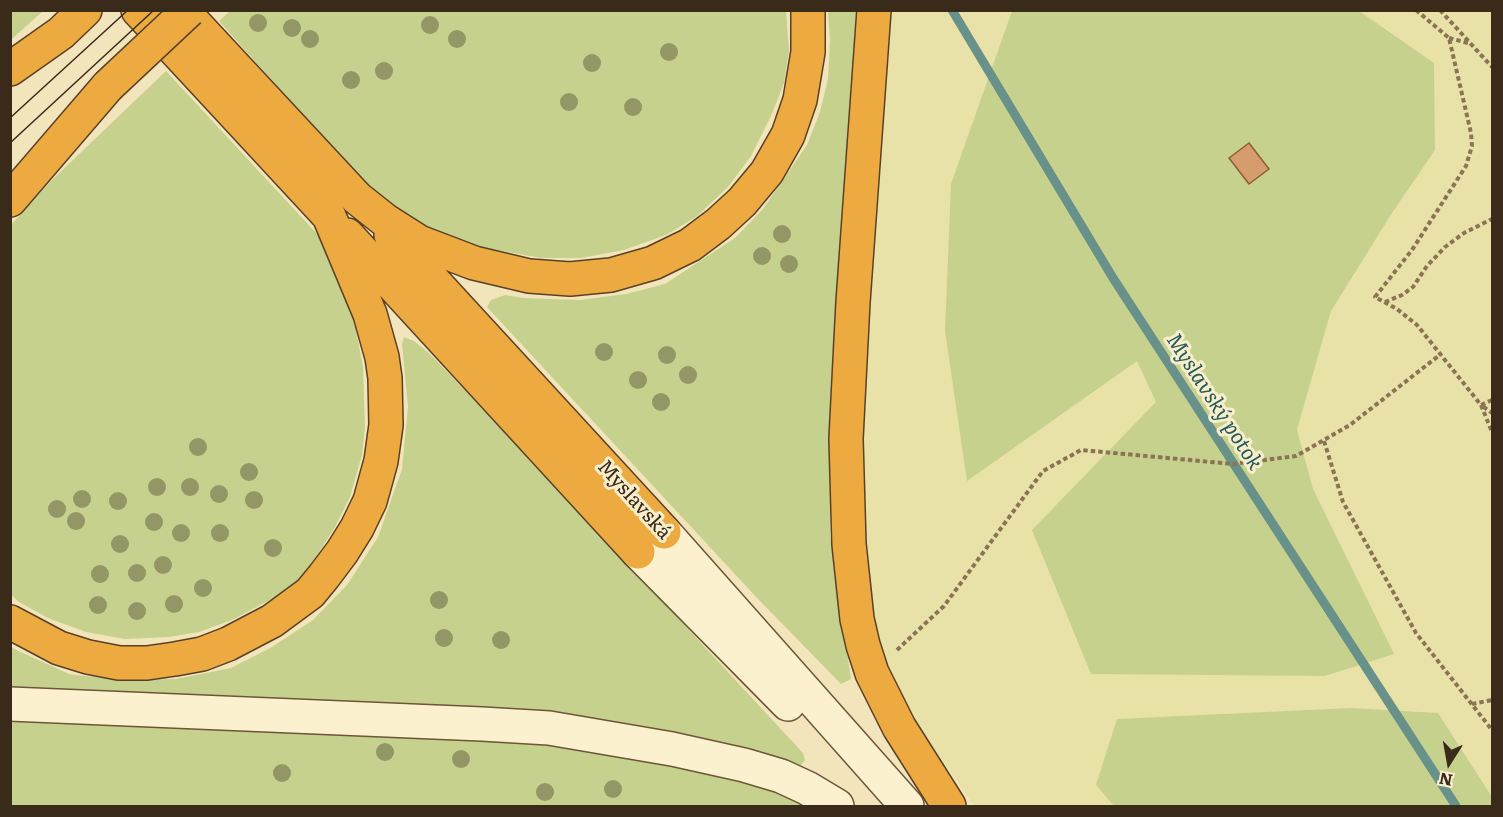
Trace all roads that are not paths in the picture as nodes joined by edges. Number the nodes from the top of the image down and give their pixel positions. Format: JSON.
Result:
{"nodes":[{"id":1,"x":85,"y":10,"type":"edge"},
{"id":2,"x":138,"y":10,"type":"edge"},
{"id":3,"x":182,"y":10,"type":"edge"},
{"id":4,"x":189,"y":10,"type":"edge"},
{"id":5,"x":808,"y":10,"type":"edge"},
{"id":6,"x":874,"y":10,"type":"edge"},
{"id":7,"x":61,"y":33,"type":"junction"},
{"id":8,"x":10,"y":69,"type":"edge"},
{"id":9,"x":10,"y":80,"type":"edge"},
{"id":10,"x":108,"y":87,"type":"junction"},
{"id":11,"x":10,"y":177,"type":"edge"},
{"id":12,"x":357,"y":198,"type":"junction"},
{"id":13,"x":10,"y":200,"type":"edge"},
{"id":14,"x":329,"y":216,"type":"junction"},
{"id":15,"x":664,"y":532,"type":"joint"},
{"id":16,"x":638,"y":552,"type":"joint"},
{"id":17,"x":10,"y":622,"type":"edge"},
{"id":18,"x":10,"y":704,"type":"edge"},
{"id":19,"x":837,"y":807,"type":"edge"},
{"id":20,"x":890,"y":807,"type":"edge"},
{"id":21,"x":907,"y":807,"type":"edge"},
{"id":22,"x":949,"y":807,"type":"edge"}],
"edges":[{"from":1,"to":7,"type":"highway"},
{"from":2,"to":14,"type":"highway","name":"Myslavská"},
{"from":3,"to":12,"type":"highway"},
{"from":4,"to":10,"type":"highway","bridge":true},
{"from":5,"to":12,"type":"highway"},
{"from":6,"to":22,"type":"highway"},
{"from":7,"to":8,"type":"highway"},
{"from":7,"to":9,"type":"highway"},
{"from":10,"to":11,"type":"highway"},
{"from":10,"to":13,"type":"highway"},
{"from":12,"to":15,"type":"highway","name":"Myslavská"},
{"from":14,"to":16,"type":"highway","name":"Myslavská"},
{"from":14,"to":17,"type":"highway"},
{"from":15,"to":21,"type":"street","name":"Myslavská"},
{"from":16,"to":20,"type":"street","name":"Myslavská"},
{"from":18,"to":19,"type":"street"}]}
